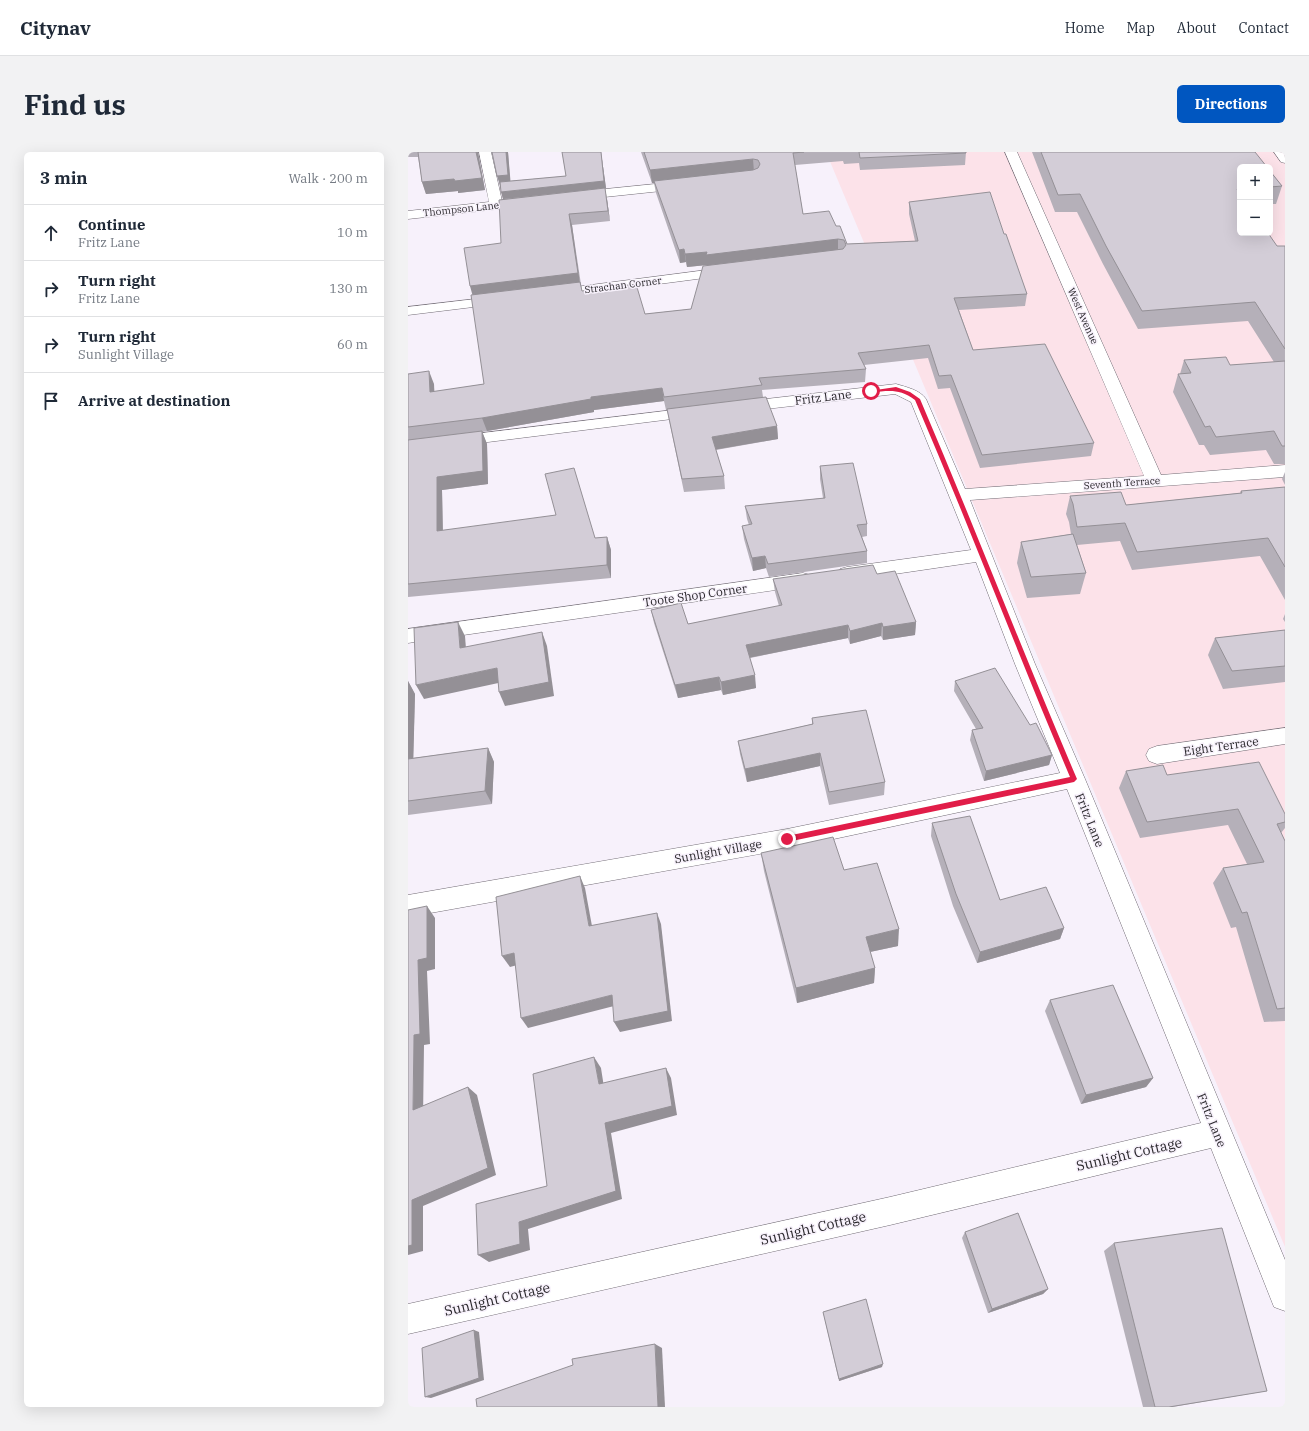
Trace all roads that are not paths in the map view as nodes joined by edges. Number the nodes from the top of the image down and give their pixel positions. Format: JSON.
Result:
{"nodes":[{"id":1,"x":485,"y":152,"type":"edge"},
{"id":2,"x":1011,"y":152,"type":"edge"},
{"id":3,"x":1280,"y":152,"type":"edge"},
{"id":4,"x":1285,"y":158,"type":"edge"},
{"id":5,"x":698,"y":183,"type":"edge"},
{"id":6,"x":567,"y":198,"type":"edge"},
{"id":7,"x":544,"y":200,"type":"edge"},
{"id":8,"x":496,"y":205,"type":"junction"},
{"id":9,"x":408,"y":215,"type":"edge"},
{"id":10,"x":743,"y":270,"type":"edge"},
{"id":11,"x":539,"y":296,"type":"edge"},
{"id":12,"x":516,"y":298,"type":"edge"},
{"id":13,"x":408,"y":311,"type":"edge"},
{"id":14,"x":408,"y":447,"type":"edge"},
{"id":15,"x":1285,"y":471,"type":"edge"},
{"id":16,"x":1155,"y":481,"type":"junction"},
{"id":17,"x":959,"y":495,"type":"junction"},
{"id":18,"x":982,"y":555,"type":"junction"},
{"id":19,"x":408,"y":636,"type":"edge"},
{"id":20,"x":1285,"y":736,"type":"edge"},
{"id":21,"x":1157,"y":755,"type":"dead end"},
{"id":22,"x":1074,"y":779,"type":"junction"},
{"id":23,"x":408,"y":906,"type":"edge"},
{"id":24,"x":1218,"y":1133,"type":"junction"},
{"id":25,"x":1285,"y":1296,"type":"edge"},
{"id":26,"x":408,"y":1319,"type":"edge"}],
"edges":[{"from":1,"to":8,"type":"street"},
{"from":2,"to":16,"type":"street","name":"West Avenue"},
{"from":3,"to":4,"type":"street"},
{"from":5,"to":6,"type":"street"},
{"from":7,"to":8,"type":"street","name":"Thompson Lane"},
{"from":8,"to":9,"type":"street","name":"Thompson Lane"},
{"from":10,"to":11,"type":"street","name":"Strachan Corner"},
{"from":12,"to":13,"type":"street"},
{"from":14,"to":17,"type":"street","name":"Fritz Lane"},
{"from":15,"to":16,"type":"street","name":"Seventh Terrace"},
{"from":16,"to":17,"type":"street","name":"Seventh Terrace"},
{"from":17,"to":18,"type":"street","name":"Fritz Lane"},
{"from":18,"to":19,"type":"street","name":"Toote Shop Corner"},
{"from":18,"to":22,"type":"street","name":"Fritz Lane"},
{"from":20,"to":21,"type":"street","name":"Eight Terrace"},
{"from":22,"to":23,"type":"street","name":"Sunlight Village"},
{"from":22,"to":24,"type":"street","name":"Fritz Lane"},
{"from":24,"to":25,"type":"street","name":"Fritz Lane"},
{"from":24,"to":26,"type":"street","name":"Sunlight Cottage"}]}
